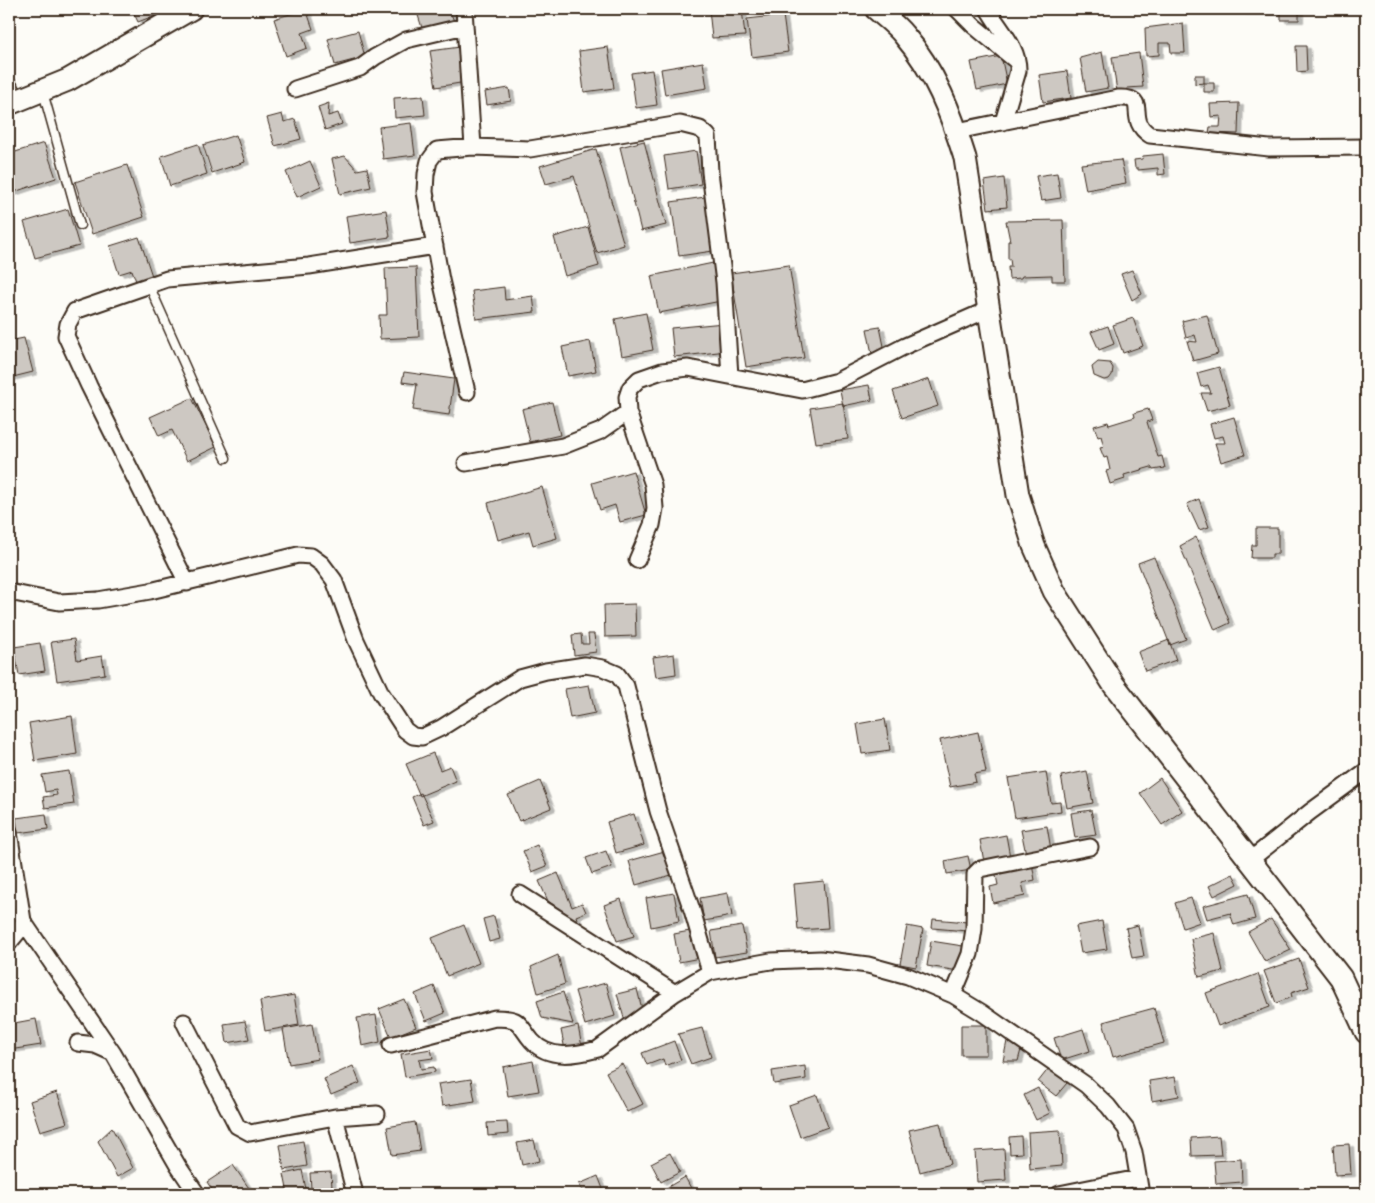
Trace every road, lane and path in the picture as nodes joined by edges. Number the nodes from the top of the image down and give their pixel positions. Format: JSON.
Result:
{"nodes":[{"id":1,"x":191,"y":9,"type":"edge"},
{"id":2,"x":464,"y":9,"type":"edge"},
{"id":3,"x":876,"y":9,"type":"edge"},
{"id":4,"x":957,"y":9,"type":"edge"},
{"id":5,"x":988,"y":9,"type":"edge"},
{"id":6,"x":465,"y":26,"type":"junction"},
{"id":7,"x":1018,"y":62,"type":"junction"},
{"id":8,"x":295,"y":89,"type":"dead end"},
{"id":9,"x":42,"y":90,"type":"junction"},
{"id":10,"x":11,"y":97,"type":"edge"},
{"id":11,"x":1003,"y":122,"type":"junction"},
{"id":12,"x":957,"y":131,"type":"junction"},
{"id":13,"x":473,"y":147,"type":"junction"},
{"id":14,"x":1366,"y":147,"type":"edge"},
{"id":15,"x":80,"y":225,"type":"dead end"},
{"id":16,"x":435,"y":246,"type":"junction"},
{"id":17,"x":149,"y":285,"type":"junction"},
{"id":18,"x":988,"y":310,"type":"junction"},
{"id":19,"x":730,"y":376,"type":"junction"},
{"id":20,"x":467,"y":392,"type":"dead end"},
{"id":21,"x":628,"y":412,"type":"junction"},
{"id":22,"x":226,"y":458,"type":"dead end"},
{"id":23,"x":466,"y":463,"type":"dead end"},
{"id":24,"x":637,"y":560,"type":"dead end"},
{"id":25,"x":187,"y":583,"type":"junction"},
{"id":26,"x":9,"y":592,"type":"edge"},
{"id":27,"x":1366,"y":771,"type":"edge"},
{"id":28,"x":9,"y":832,"type":"edge"},
{"id":29,"x":1090,"y":846,"type":"dead end"},
{"id":30,"x":1250,"y":860,"type":"junction"},
{"id":31,"x":520,"y":894,"type":"dead end"},
{"id":32,"x":23,"y":921,"type":"junction"},
{"id":33,"x":9,"y":942,"type":"edge"},
{"id":34,"x":710,"y":972,"type":"junction"},
{"id":35,"x":675,"y":993,"type":"junction"},
{"id":36,"x":953,"y":995,"type":"junction"},
{"id":37,"x":184,"y":1022,"type":"dead end"},
{"id":38,"x":1366,"y":1032,"type":"edge"},
{"id":39,"x":78,"y":1043,"type":"dead end"},
{"id":40,"x":392,"y":1045,"type":"dead end"},
{"id":41,"x":113,"y":1053,"type":"junction"},
{"id":42,"x":377,"y":1114,"type":"dead end"},
{"id":43,"x":335,"y":1117,"type":"junction"},
{"id":44,"x":1138,"y":1178,"type":"junction"},
{"id":45,"x":197,"y":1194,"type":"edge"},
{"id":46,"x":355,"y":1194,"type":"edge"},
{"id":47,"x":1059,"y":1194,"type":"edge"},
{"id":48,"x":1141,"y":1194,"type":"edge"}],
"edges":[{"from":1,"to":9,"type":"street"},
{"from":2,"to":6,"type":"street"},
{"from":3,"to":12,"type":"street"},
{"from":4,"to":7,"type":"street"},
{"from":5,"to":7,"type":"street"},
{"from":6,"to":8,"type":"street"},
{"from":6,"to":13,"type":"street"},
{"from":7,"to":11,"type":"street"},
{"from":9,"to":10,"type":"street"},
{"from":9,"to":15,"type":"lane"},
{"from":11,"to":12,"type":"street"},
{"from":11,"to":14,"type":"street"},
{"from":12,"to":18,"type":"street"},
{"from":13,"to":16,"type":"street"},
{"from":13,"to":19,"type":"street"},
{"from":16,"to":17,"type":"street"},
{"from":16,"to":20,"type":"street"},
{"from":17,"to":22,"type":"lane"},
{"from":17,"to":25,"type":"street"},
{"from":18,"to":19,"type":"street"},
{"from":18,"to":30,"type":"street"},
{"from":19,"to":21,"type":"street"},
{"from":21,"to":23,"type":"street"},
{"from":21,"to":24,"type":"street"},
{"from":25,"to":26,"type":"street"},
{"from":25,"to":34,"type":"street"},
{"from":27,"to":30,"type":"street"},
{"from":28,"to":32,"type":"street"},
{"from":29,"to":36,"type":"street"},
{"from":30,"to":38,"type":"street"},
{"from":31,"to":35,"type":"street"},
{"from":32,"to":33,"type":"street"},
{"from":32,"to":41,"type":"street"},
{"from":34,"to":35,"type":"street"},
{"from":34,"to":36,"type":"street"},
{"from":35,"to":40,"type":"street"},
{"from":36,"to":44,"type":"street"},
{"from":37,"to":43,"type":"street"},
{"from":39,"to":41,"type":"street"},
{"from":41,"to":45,"type":"street"},
{"from":42,"to":43,"type":"street"},
{"from":43,"to":46,"type":"street"},
{"from":44,"to":47,"type":"street"},
{"from":44,"to":48,"type":"street"}]}
